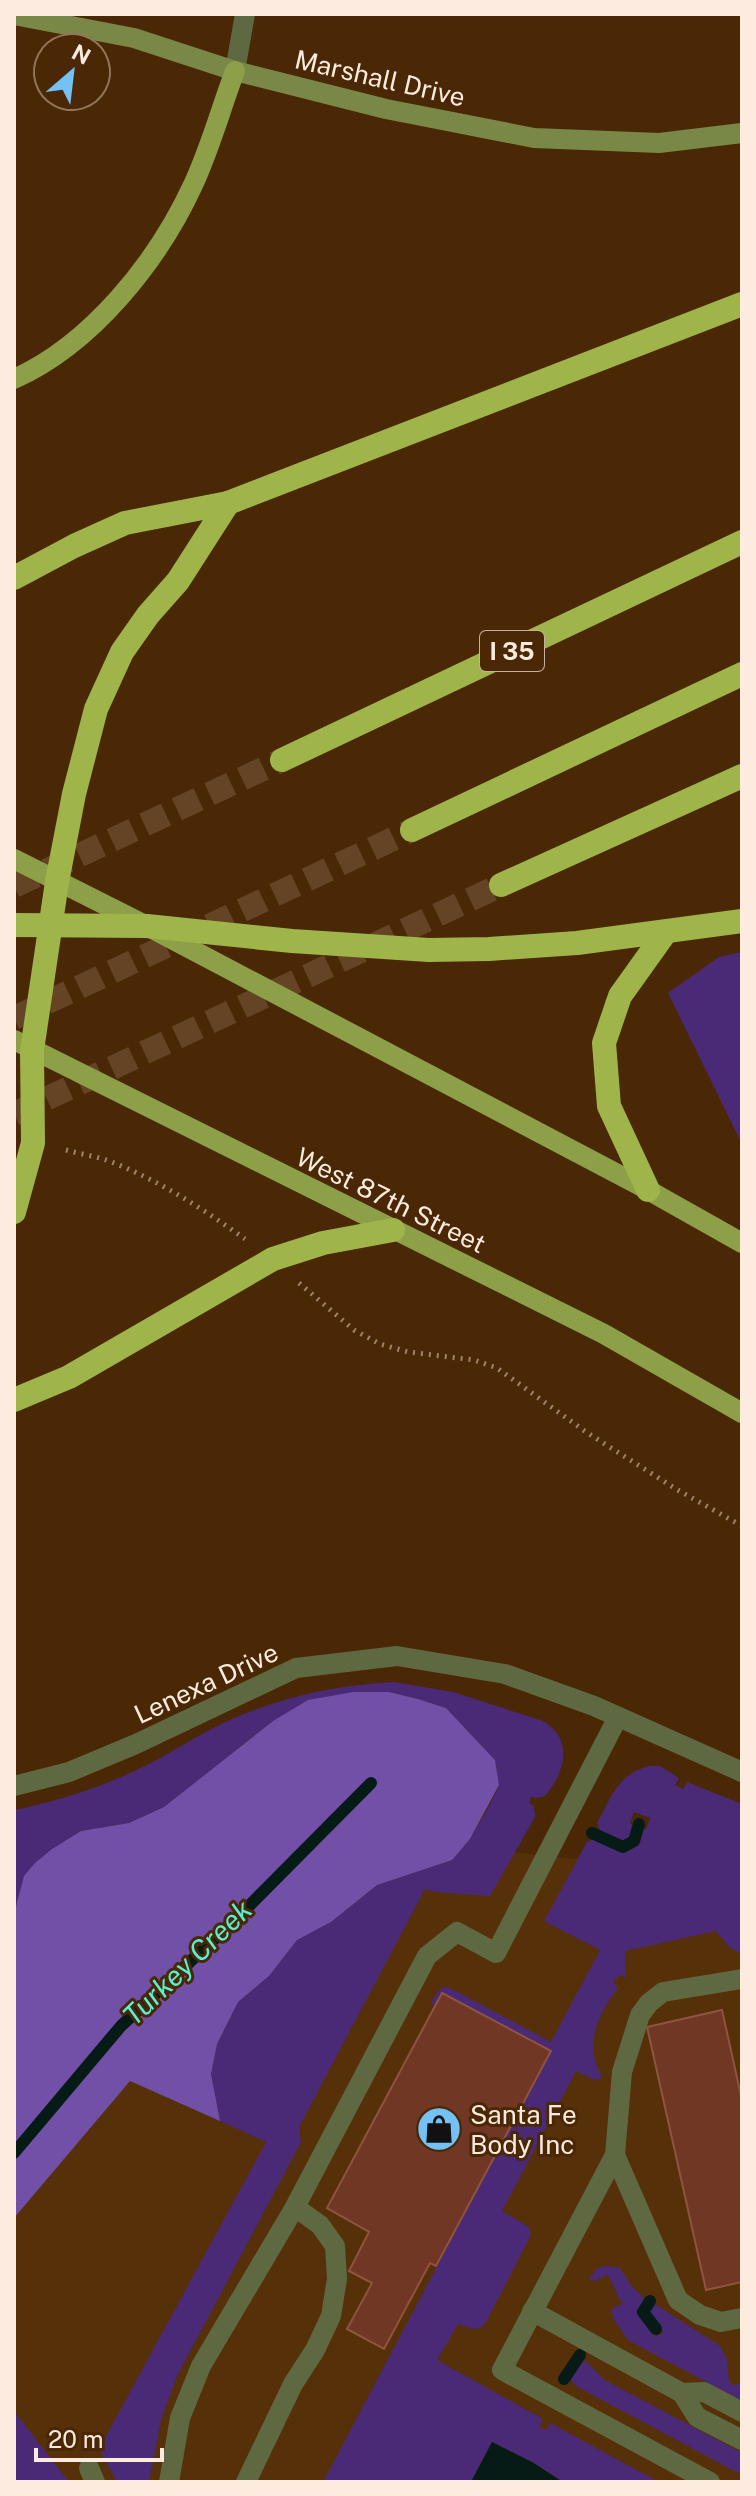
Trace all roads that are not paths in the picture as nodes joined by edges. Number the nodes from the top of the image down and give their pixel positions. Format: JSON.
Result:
{"nodes":[{"id":1,"x":245,"y":14,"type":"edge"},
{"id":2,"x":14,"y":15,"type":"edge"},
{"id":3,"x":235,"y":71,"type":"junction"},
{"id":4,"x":742,"y":133,"type":"edge"},
{"id":5,"x":742,"y":304,"type":"edge"},
{"id":6,"x":14,"y":379,"type":"edge"},
{"id":7,"x":228,"y":503,"type":"junction"},
{"id":8,"x":742,"y":542,"type":"edge"},
{"id":9,"x":14,"y":578,"type":"edge"},
{"id":10,"x":742,"y":674,"type":"edge"},
{"id":11,"x":282,"y":760,"type":"tunnel mouth"},
{"id":12,"x":742,"y":776,"type":"edge"},
{"id":13,"x":412,"y":830,"type":"tunnel mouth"},
{"id":14,"x":14,"y":859,"type":"edge"},
{"id":15,"x":57,"y":882,"type":"junction"},
{"id":16,"x":501,"y":885,"type":"tunnel mouth"},
{"id":17,"x":742,"y":921,"type":"edge"},
{"id":18,"x":14,"y":925,"type":"edge"},
{"id":19,"x":51,"y":926,"type":"junction"},
{"id":20,"x":147,"y":926,"type":"junction"},
{"id":21,"x":665,"y":933,"type":"junction"},
{"id":22,"x":23,"y":1045,"type":"edge"},
{"id":23,"x":648,"y":1190,"type":"junction"},
{"id":24,"x":14,"y":1212,"type":"edge"},
{"id":25,"x":393,"y":1230,"type":"junction"},
{"id":26,"x":742,"y":1243,"type":"edge"},
{"id":27,"x":14,"y":1400,"type":"edge"},
{"id":28,"x":742,"y":1413,"type":"edge"},
{"id":29,"x":618,"y":1717,"type":"junction"},
{"id":30,"x":742,"y":1772,"type":"edge"},
{"id":31,"x":14,"y":1786,"type":"edge"},
{"id":32,"x":742,"y":1979,"type":"edge"},
{"id":33,"x":615,"y":2155,"type":"junction"},
{"id":34,"x":295,"y":2207,"type":"junction"},
{"id":35,"x":532,"y":2311,"type":"junction"},
{"id":36,"x":742,"y":2318,"type":"edge"},
{"id":37,"x":682,"y":2393,"type":"junction"},
{"id":38,"x":742,"y":2412,"type":"edge"},
{"id":39,"x":742,"y":2440,"type":"edge"},
{"id":40,"x":169,"y":2482,"type":"edge"},
{"id":41,"x":246,"y":2482,"type":"edge"},
{"id":42,"x":710,"y":2482,"type":"edge"}],
"edges":[{"from":1,"to":3,"type":"street"},
{"from":2,"to":3,"type":"street","name":"Marshall Drive"},
{"from":3,"to":4,"type":"street","name":"Marshall Drive"},
{"from":3,"to":6,"type":"main road"},
{"from":5,"to":7,"type":"highway"},
{"from":7,"to":9,"type":"highway"},
{"from":7,"to":15,"type":"highway"},
{"from":8,"to":11,"type":"highway","number":"I 35"},
{"from":10,"to":13,"type":"highway"},
{"from":12,"to":16,"type":"highway"},
{"from":14,"to":15,"type":"main road"},
{"from":15,"to":19,"type":"highway"},
{"from":15,"to":20,"type":"main road"},
{"from":17,"to":21,"type":"highway"},
{"from":18,"to":19,"type":"highway"},
{"from":19,"to":20,"type":"highway"},
{"from":19,"to":22,"type":"highway"},
{"from":20,"to":21,"type":"highway"},
{"from":20,"to":23,"type":"main road"},
{"from":21,"to":23,"type":"highway"},
{"from":22,"to":24,"type":"highway"},
{"from":22,"to":25,"type":"main road","name":"West 87th Street"},
{"from":23,"to":26,"type":"main road"},
{"from":25,"to":27,"type":"highway"},
{"from":25,"to":28,"type":"main road","name":"West 87th Street"},
{"from":29,"to":30,"type":"street","name":"Lenexa Drive"},
{"from":29,"to":31,"type":"street","name":"Lenexa Drive"},
{"from":29,"to":34,"type":"street"},
{"from":32,"to":33,"type":"street"},
{"from":33,"to":35,"type":"street"},
{"from":33,"to":36,"type":"street"},
{"from":34,"to":40,"type":"street"},
{"from":34,"to":41,"type":"street"},
{"from":35,"to":37,"type":"street"},
{"from":35,"to":42,"type":"street"},
{"from":37,"to":38,"type":"street"},
{"from":37,"to":39,"type":"street"}]}
